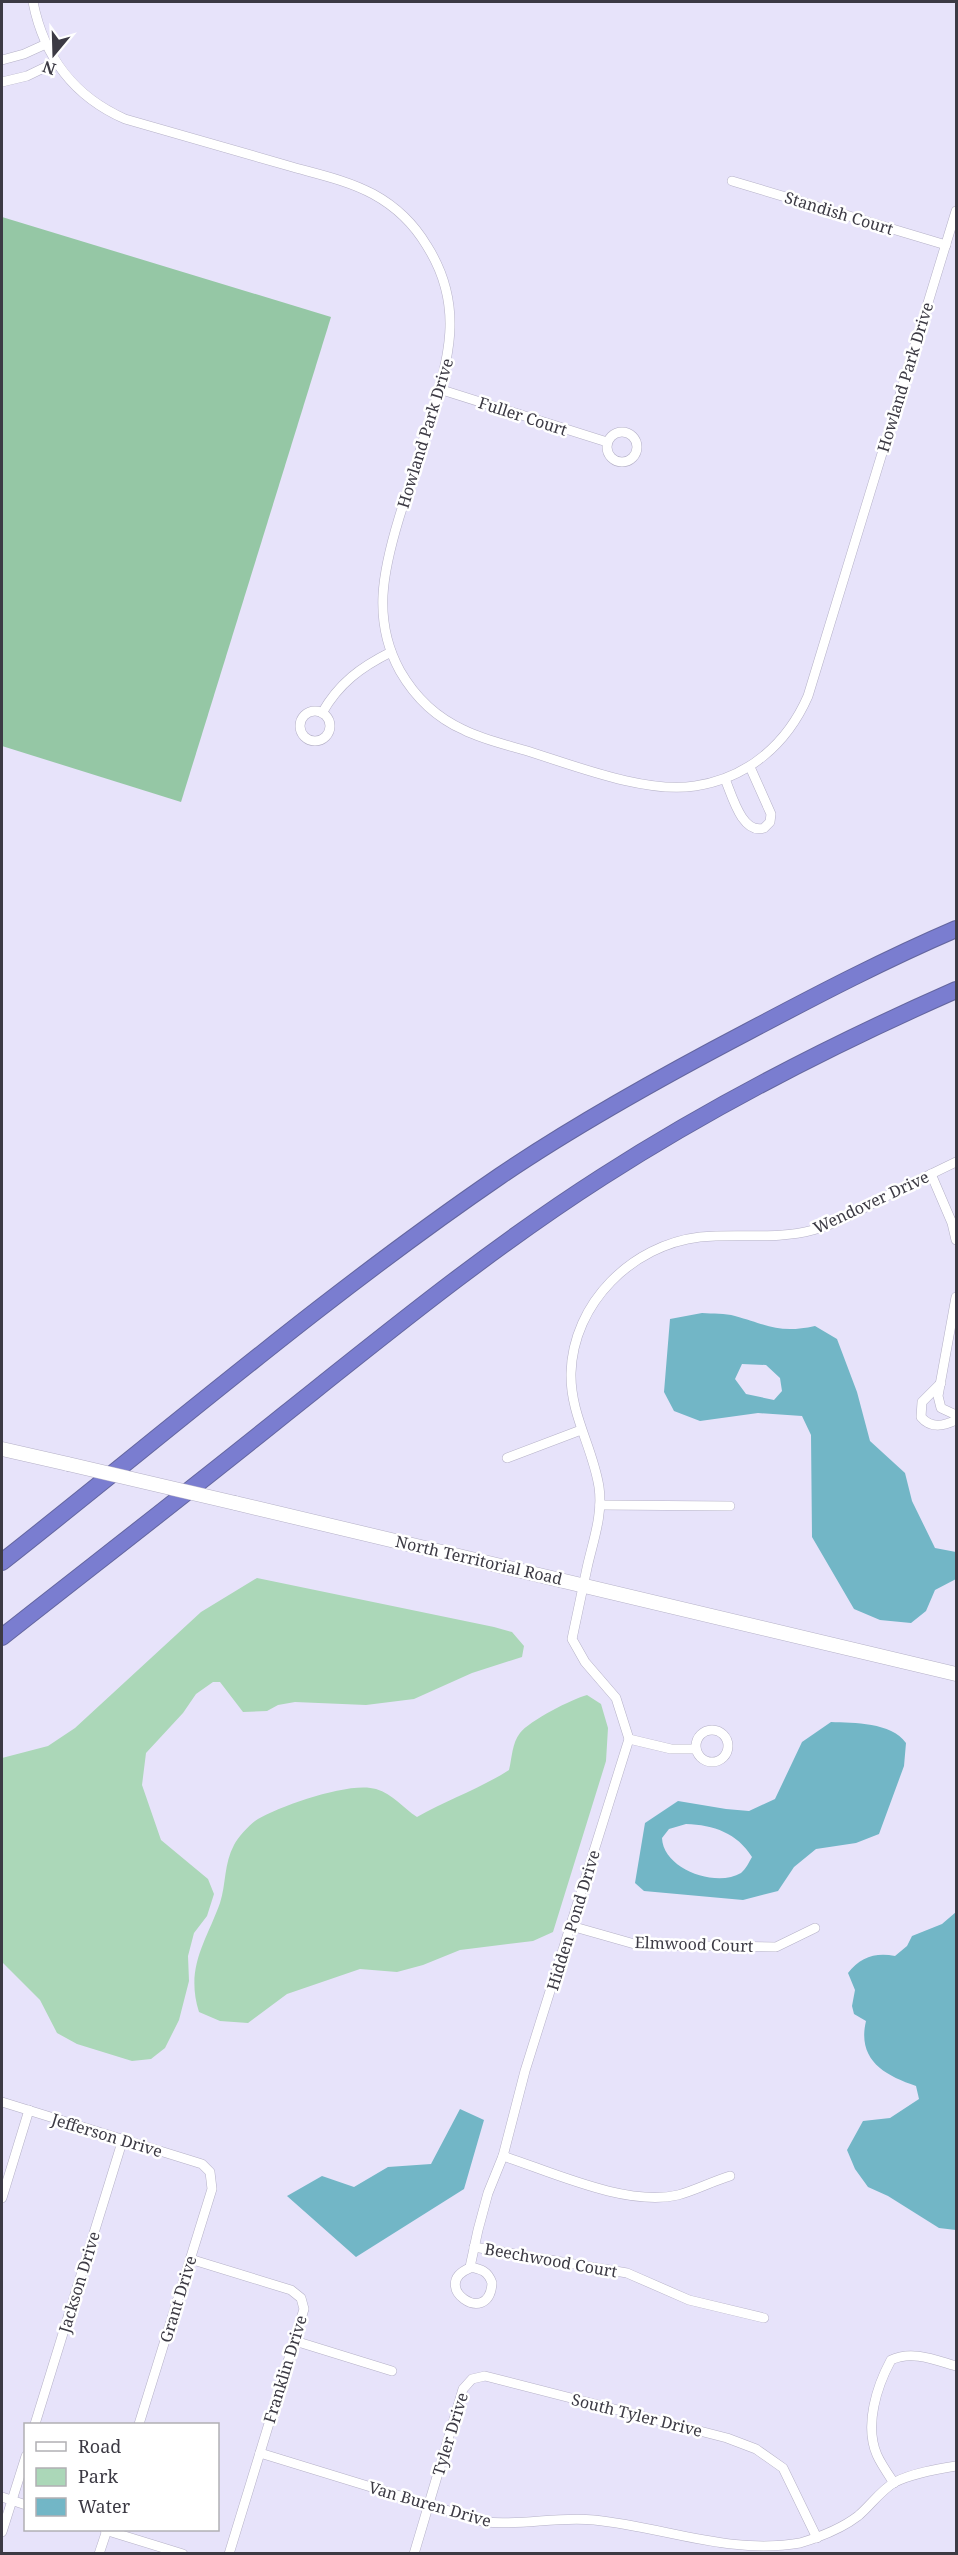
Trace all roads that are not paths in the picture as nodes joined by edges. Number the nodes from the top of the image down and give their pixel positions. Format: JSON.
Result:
{"nodes":[{"id":1,"x":33,"y":2,"type":"edge"},
{"id":2,"x":46,"y":44,"type":"junction"},
{"id":3,"x":2,"y":60,"type":"edge"},
{"id":4,"x":56,"y":62,"type":"junction"},
{"id":5,"x":2,"y":82,"type":"edge"},
{"id":6,"x":732,"y":181,"type":"dead end"},
{"id":7,"x":957,"y":211,"type":"edge"},
{"id":8,"x":946,"y":245,"type":"junction"},
{"id":9,"x":439,"y":389,"type":"junction"},
{"id":10,"x":607,"y":442,"type":"dead end"},
{"id":11,"x":391,"y":652,"type":"junction"},
{"id":12,"x":322,"y":713,"type":"dead end"},
{"id":13,"x":750,"y":767,"type":"junction"},
{"id":14,"x":725,"y":779,"type":"junction"},
{"id":15,"x":957,"y":929,"type":"edge"},
{"id":16,"x":957,"y":990,"type":"edge"},
{"id":17,"x":957,"y":1162,"type":"edge"},
{"id":18,"x":931,"y":1174,"type":"junction"},
{"id":19,"x":957,"y":1240,"type":"edge"},
{"id":20,"x":957,"y":1297,"type":"edge"},
{"id":21,"x":941,"y":1383,"type":"junction"},
{"id":22,"x":957,"y":1418,"type":"edge"},
{"id":23,"x":581,"y":1430,"type":"junction"},
{"id":24,"x":2,"y":1449,"type":"edge"},
{"id":25,"x":507,"y":1458,"type":"dead end"},
{"id":26,"x":600,"y":1505,"type":"junction"},
{"id":27,"x":730,"y":1506,"type":"dead end"},
{"id":28,"x":2,"y":1562,"type":"edge"},
{"id":29,"x":584,"y":1585,"type":"junction"},
{"id":30,"x":2,"y":1637,"type":"edge"},
{"id":31,"x":957,"y":1674,"type":"edge"},
{"id":32,"x":629,"y":1739,"type":"junction"},
{"id":33,"x":696,"y":1749,"type":"dead end"},
{"id":34,"x":572,"y":1926,"type":"junction"},
{"id":35,"x":814,"y":1928,"type":"dead end"},
{"id":36,"x":2,"y":2102,"type":"edge"},
{"id":37,"x":29,"y":2110,"type":"junction"},
{"id":38,"x":123,"y":2139,"type":"junction"},
{"id":39,"x":502,"y":2156,"type":"junction"},
{"id":40,"x":210,"y":2172,"type":"joint"},
{"id":41,"x":730,"y":2176,"type":"dead end"},
{"id":42,"x":2,"y":2198,"type":"edge"},
{"id":43,"x":474,"y":2247,"type":"junction"},
{"id":44,"x":190,"y":2259,"type":"junction"},
{"id":45,"x":470,"y":2267,"type":"junction"},
{"id":46,"x":764,"y":2318,"type":"dead end"},
{"id":47,"x":295,"y":2341,"type":"junction"},
{"id":48,"x":957,"y":2366,"type":"edge"},
{"id":49,"x":392,"y":2371,"type":"dead end"},
{"id":50,"x":499,"y":2379,"type":"joint"},
{"id":51,"x":35,"y":2423,"type":"edge"},
{"id":52,"x":139,"y":2423,"type":"edge"},
{"id":53,"x":260,"y":2453,"type":"junction"},
{"id":54,"x":24,"y":2462,"type":"edge"},
{"id":55,"x":957,"y":2466,"type":"edge"},
{"id":56,"x":894,"y":2482,"type":"junction"},
{"id":57,"x":2,"y":2498,"type":"edge"},
{"id":58,"x":12,"y":2501,"type":"junction"},
{"id":59,"x":24,"y":2504,"type":"edge"},
{"id":60,"x":428,"y":2505,"type":"junction"},
{"id":61,"x":106,"y":2531,"type":"edge"},
{"id":62,"x":109,"y":2531,"type":"edge"},
{"id":63,"x":2,"y":2532,"type":"edge"},
{"id":64,"x":817,"y":2538,"type":"junction"},
{"id":65,"x":99,"y":2553,"type":"edge"},
{"id":66,"x":183,"y":2553,"type":"edge"},
{"id":67,"x":229,"y":2553,"type":"edge"},
{"id":68,"x":414,"y":2553,"type":"edge"}],
"edges":[{"from":1,"to":2,"type":"street","name":"Howland Park Drive"},
{"from":2,"to":3,"type":"street"},
{"from":2,"to":4,"type":"street","name":"Howland Park Drive"},
{"from":4,"to":5,"type":"street"},
{"from":4,"to":9,"type":"street","name":"Howland Park Drive"},
{"from":6,"to":8,"type":"street","name":"Standish Court"},
{"from":7,"to":8,"type":"street","name":"Howland Park Drive"},
{"from":8,"to":13,"type":"street","name":"Howland Park Drive"},
{"from":9,"to":10,"type":"street","name":"Fuller Court"},
{"from":9,"to":11,"type":"street","name":"Howland Park Drive"},
{"from":11,"to":12,"type":"street"},
{"from":11,"to":14,"type":"street","name":"Howland Park Drive"},
{"from":13,"to":14,"type":"street","name":"Howland Park Drive"},
{"from":13,"to":14,"type":"street"},
{"from":15,"to":28,"type":"highway"},
{"from":16,"to":30,"type":"highway"},
{"from":17,"to":18,"type":"street","name":"Wendover Drive"},
{"from":18,"to":19,"type":"street"},
{"from":18,"to":23,"type":"street","name":"Wendover Drive"},
{"from":20,"to":21,"type":"street"},
{"from":21,"to":22,"type":"street"},
{"from":21,"to":22,"type":"street"},
{"from":23,"to":25,"type":"street"},
{"from":23,"to":26,"type":"street","name":"Wendover Drive"},
{"from":24,"to":29,"type":"main road","name":"North Territorial Road","bridge":true},
{"from":26,"to":27,"type":"street"},
{"from":26,"to":29,"type":"street","name":"Wendover Drive"},
{"from":29,"to":31,"type":"main road","name":"North Territorial Road"},
{"from":29,"to":32,"type":"street"},
{"from":32,"to":33,"type":"street"},
{"from":32,"to":34,"type":"street","name":"Hidden Pond Drive"},
{"from":34,"to":35,"type":"street","name":"Elmwood Court"},
{"from":34,"to":39,"type":"street","name":"Hidden Pond Drive"},
{"from":36,"to":37,"type":"street","name":"Jefferson Drive"},
{"from":37,"to":38,"type":"street","name":"Jefferson Drive"},
{"from":37,"to":42,"type":"street"},
{"from":38,"to":40,"type":"street","name":"Jefferson Drive"},
{"from":38,"to":51,"type":"street","name":"Jackson Drive"},
{"from":39,"to":41,"type":"street"},
{"from":39,"to":43,"type":"street","name":"Hidden Pond Drive"},
{"from":40,"to":44,"type":"street","name":"Grant Drive"},
{"from":43,"to":45,"type":"street","name":"Hidden Pond Drive"},
{"from":43,"to":46,"type":"street","name":"Beechwood Court"},
{"from":44,"to":47,"type":"street","name":"Franklin Drive"},
{"from":44,"to":52,"type":"street","name":"Grant Drive"},
{"from":45,"to":45,"type":"street","name":"Hidden Pond Drive"},
{"from":47,"to":49,"type":"street"},
{"from":47,"to":53,"type":"street","name":"Franklin Drive"},
{"from":48,"to":56,"type":"street"},
{"from":50,"to":60,"type":"street","name":"Tyler Drive"},
{"from":50,"to":64,"type":"street","name":"South Tyler Drive"},
{"from":53,"to":60,"type":"street","name":"Van Buren Drive"},
{"from":53,"to":67,"type":"street","name":"Franklin Drive"},
{"from":54,"to":58,"type":"street"},
{"from":55,"to":56,"type":"street","name":"Van Buren Drive"},
{"from":56,"to":64,"type":"street","name":"Van Buren Drive"},
{"from":57,"to":58,"type":"street"},
{"from":58,"to":59,"type":"street"},
{"from":58,"to":63,"type":"street"},
{"from":60,"to":64,"type":"street","name":"Van Buren Drive"},
{"from":60,"to":68,"type":"street","name":"Tyler Drive"},
{"from":61,"to":65,"type":"street"},
{"from":62,"to":66,"type":"street"}]}
